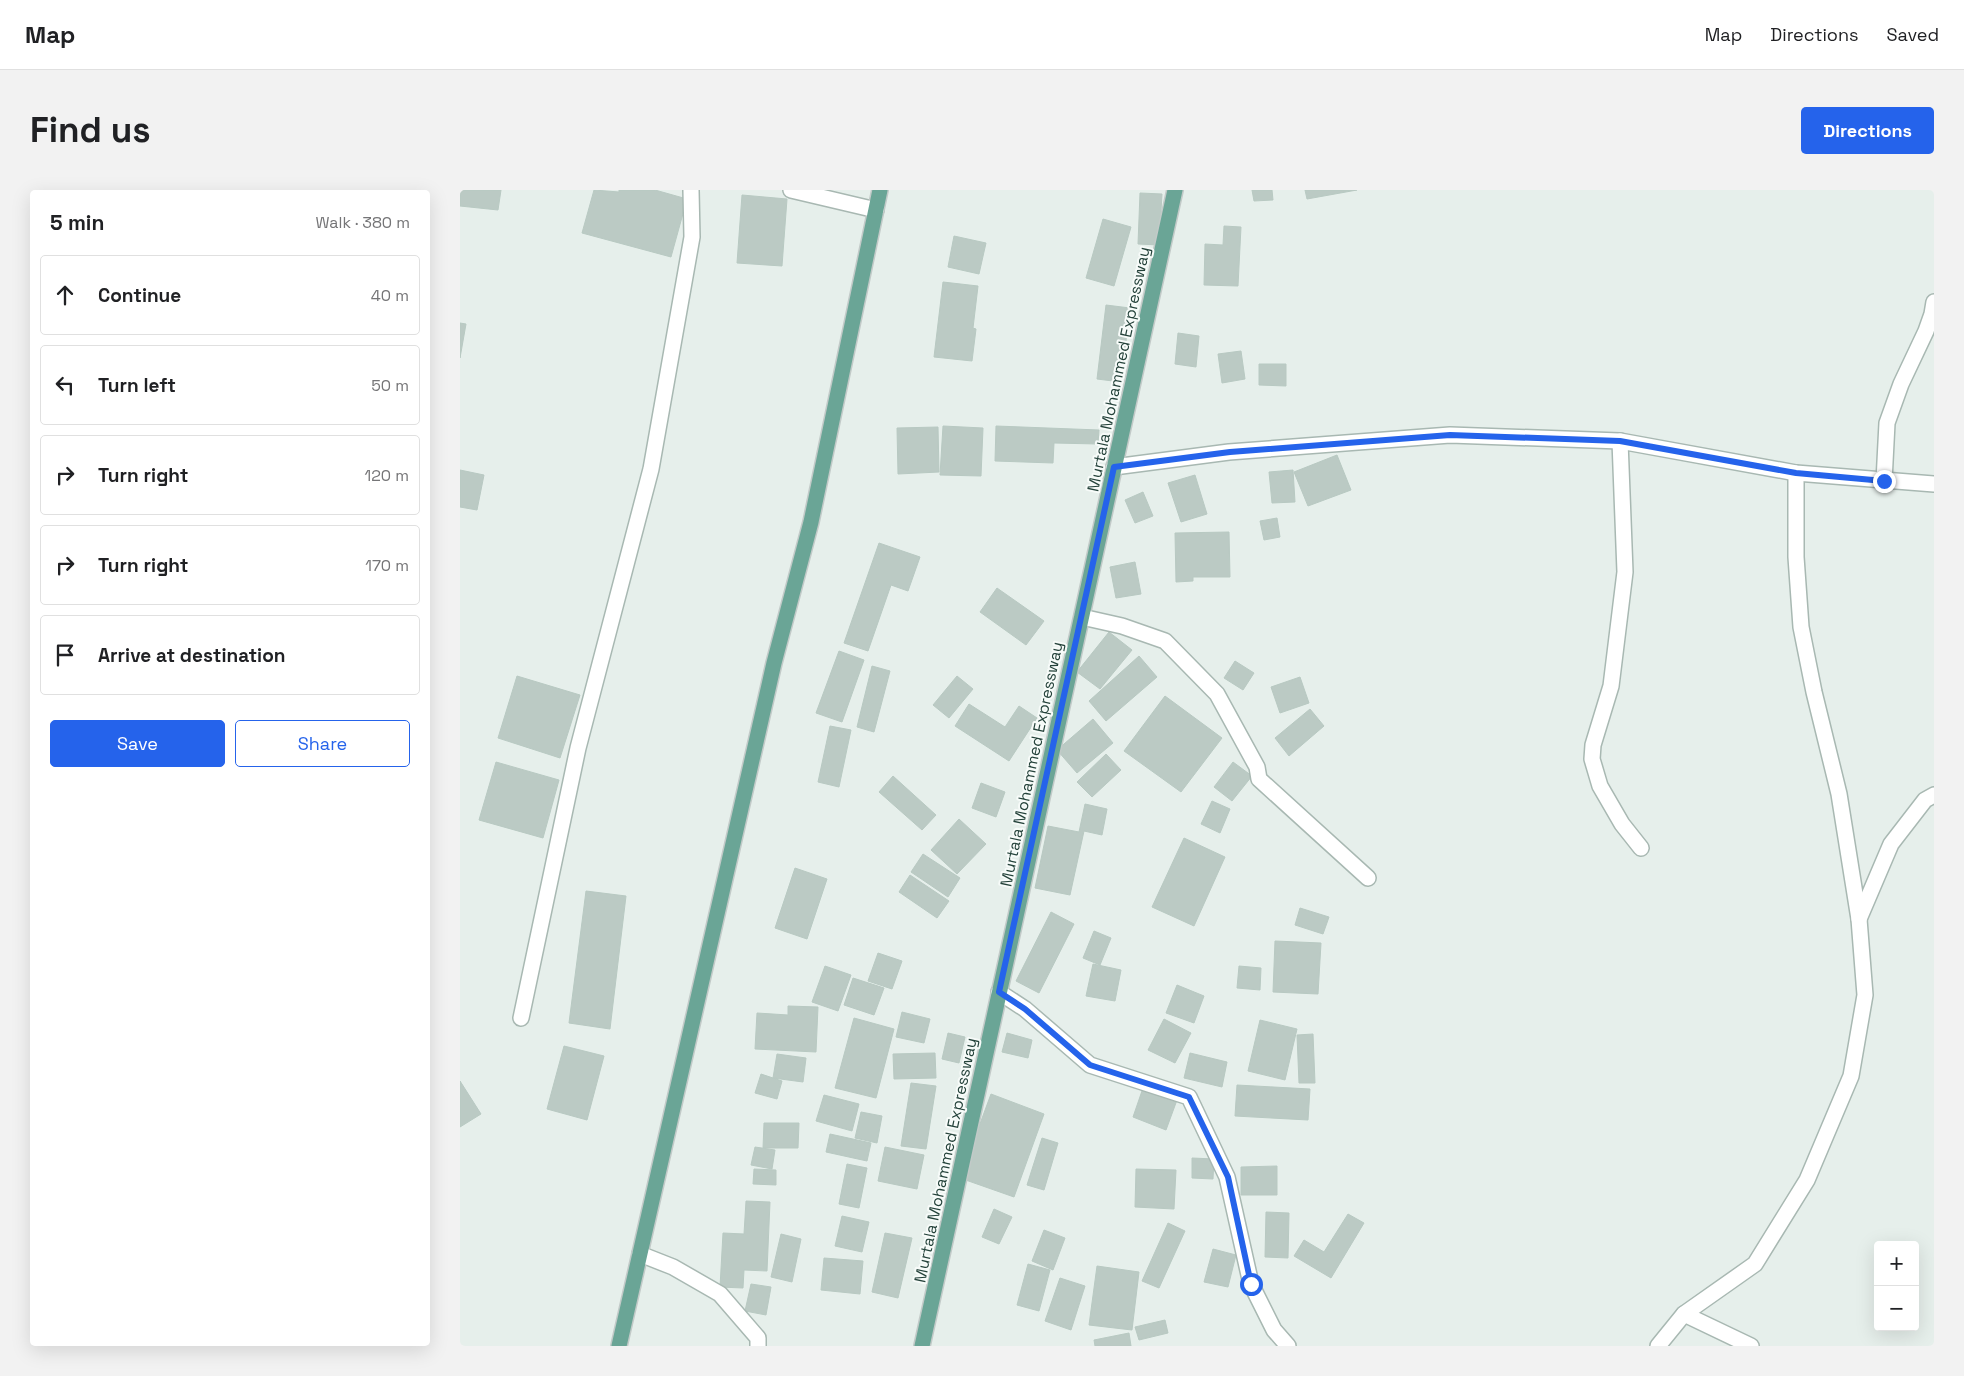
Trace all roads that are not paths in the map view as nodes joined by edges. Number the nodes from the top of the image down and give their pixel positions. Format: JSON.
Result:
{"nodes":[{"id":1,"x":691,"y":190,"type":"edge"},
{"id":2,"x":791,"y":190,"type":"edge"},
{"id":3,"x":880,"y":190,"type":"edge"},
{"id":4,"x":1175,"y":190,"type":"edge"},
{"id":5,"x":876,"y":210,"type":"junction"},
{"id":6,"x":1934,"y":302,"type":"edge"},
{"id":7,"x":1620,"y":441,"type":"junction"},
{"id":8,"x":1114,"y":467,"type":"junction"},
{"id":9,"x":1796,"y":473,"type":"junction"},
{"id":10,"x":1884,"y":481,"type":"junction"},
{"id":11,"x":1934,"y":484,"type":"edge"},
{"id":12,"x":1082,"y":617,"type":"junction"},
{"id":13,"x":1934,"y":795,"type":"edge"},
{"id":14,"x":1641,"y":848,"type":"dead end"},
{"id":15,"x":1368,"y":878,"type":"dead end"},
{"id":16,"x":1859,"y":919,"type":"junction"},
{"id":17,"x":999,"y":992,"type":"junction"},
{"id":18,"x":521,"y":1018,"type":"dead end"},
{"id":19,"x":640,"y":1254,"type":"junction"},
{"id":20,"x":1684,"y":1314,"type":"junction"},
{"id":21,"x":619,"y":1346,"type":"edge"},
{"id":22,"x":758,"y":1346,"type":"edge"},
{"id":23,"x":922,"y":1346,"type":"edge"},
{"id":24,"x":1288,"y":1346,"type":"edge"},
{"id":25,"x":1658,"y":1346,"type":"edge"},
{"id":26,"x":1751,"y":1346,"type":"edge"}],
"edges":[{"from":1,"to":18,"type":"street"},
{"from":2,"to":5,"type":"street"},
{"from":3,"to":5,"type":"main road"},
{"from":4,"to":8,"type":"main road","name":"Murtala Mohammed Expressway"},
{"from":5,"to":19,"type":"main road"},
{"from":6,"to":10,"type":"street"},
{"from":7,"to":8,"type":"street"},
{"from":7,"to":9,"type":"street"},
{"from":7,"to":14,"type":"street"},
{"from":8,"to":12,"type":"main road","name":"Murtala Mohammed Expressway"},
{"from":9,"to":10,"type":"street"},
{"from":9,"to":16,"type":"street"},
{"from":10,"to":11,"type":"street"},
{"from":12,"to":15,"type":"street"},
{"from":12,"to":17,"type":"main road","name":"Murtala Mohammed Expressway"},
{"from":13,"to":16,"type":"street"},
{"from":16,"to":20,"type":"street"},
{"from":17,"to":23,"type":"main road","name":"Murtala Mohammed Expressway"},
{"from":17,"to":24,"type":"street"},
{"from":19,"to":21,"type":"main road"},
{"from":19,"to":22,"type":"street"},
{"from":20,"to":25,"type":"street"},
{"from":20,"to":26,"type":"street"}]}
